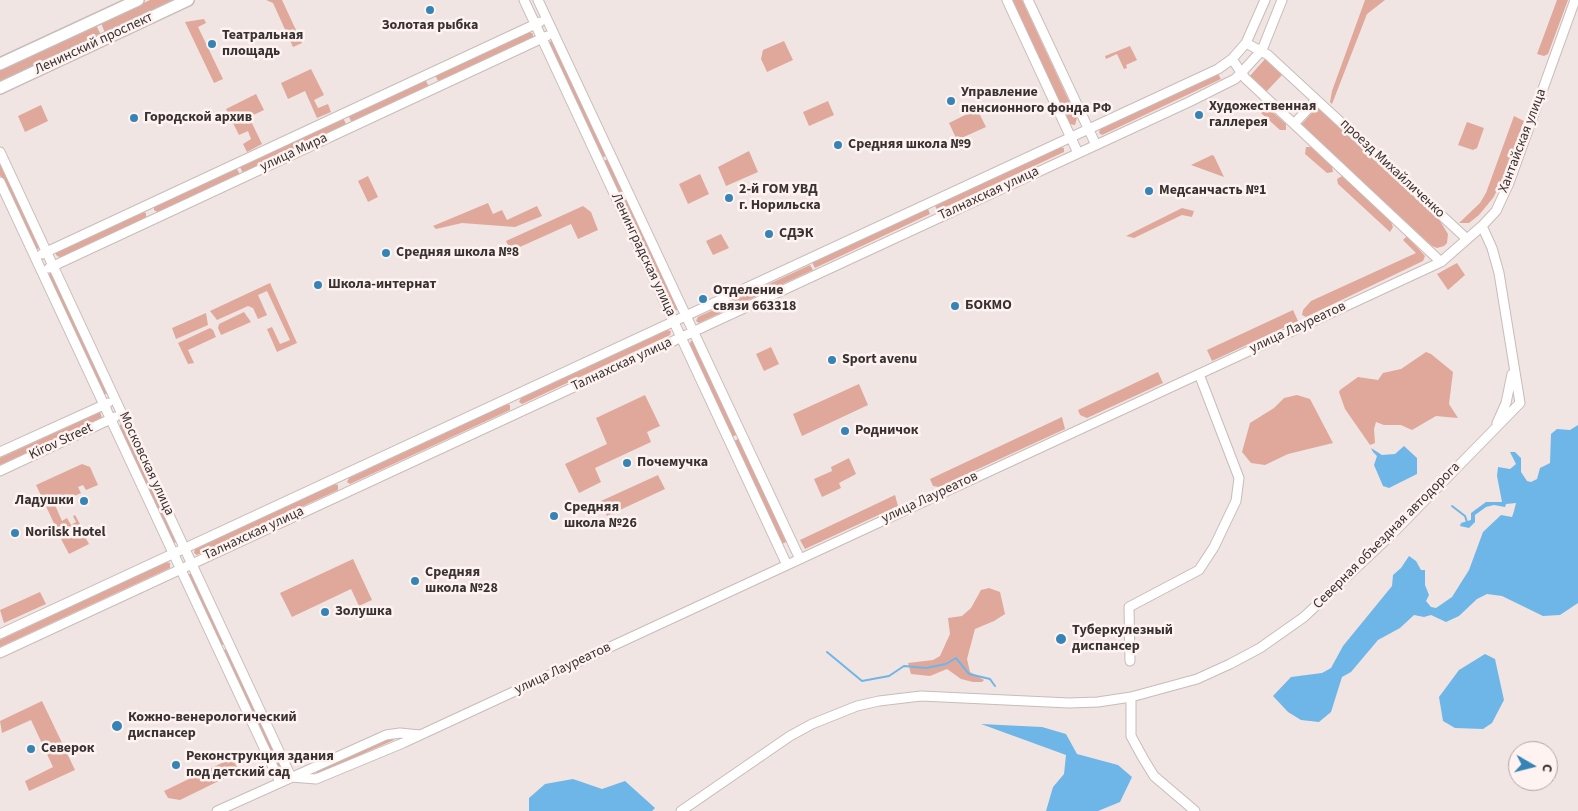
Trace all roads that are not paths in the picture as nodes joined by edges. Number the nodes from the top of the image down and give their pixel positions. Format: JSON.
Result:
{"nodes":[{"id":1,"x":138,"y":0,"type":"edge"},
{"id":2,"x":188,"y":0,"type":"edge"},
{"id":3,"x":524,"y":0,"type":"edge"},
{"id":4,"x":538,"y":0,"type":"edge"},
{"id":5,"x":1007,"y":0,"type":"edge"},
{"id":6,"x":1028,"y":0,"type":"edge"},
{"id":7,"x":1265,"y":0,"type":"edge"},
{"id":8,"x":1282,"y":0,"type":"edge"},
{"id":9,"x":1576,"y":0,"type":"edge"},
{"id":10,"x":547,"y":19,"type":"junction"},
{"id":11,"x":536,"y":24,"type":"junction"},
{"id":12,"x":554,"y":33,"type":"junction"},
{"id":13,"x":542,"y":38,"type":"junction"},
{"id":14,"x":1246,"y":43,"type":"junction"},
{"id":15,"x":1262,"y":50,"type":"junction"},
{"id":16,"x":1232,"y":59,"type":"junction"},
{"id":17,"x":0,"y":64,"type":"edge"},
{"id":18,"x":1242,"y":72,"type":"junction"},
{"id":19,"x":429,"y":74,"type":"junction"},
{"id":20,"x":0,"y":88,"type":"edge"},
{"id":21,"x":436,"y":88,"type":"junction"},
{"id":22,"x":1316,"y":100,"type":"junction"},
{"id":23,"x":1294,"y":124,"type":"junction"},
{"id":24,"x":1088,"y":129,"type":"junction"},
{"id":25,"x":1070,"y":137,"type":"junction"},
{"id":26,"x":1096,"y":145,"type":"junction"},
{"id":27,"x":0,"y":152,"type":"edge"},
{"id":28,"x":1078,"y":153,"type":"junction"},
{"id":29,"x":0,"y":182,"type":"edge"},
{"id":30,"x":147,"y":205,"type":"junction"},
{"id":31,"x":153,"y":219,"type":"junction"},
{"id":32,"x":1482,"y":226,"type":"junction"},
{"id":33,"x":1467,"y":239,"type":"junction"},
{"id":34,"x":47,"y":252,"type":"junction"},
{"id":35,"x":35,"y":257,"type":"junction"},
{"id":36,"x":1441,"y":262,"type":"junction"},
{"id":37,"x":53,"y":266,"type":"junction"},
{"id":38,"x":42,"y":271,"type":"junction"},
{"id":39,"x":686,"y":315,"type":"junction"},
{"id":40,"x":674,"y":321,"type":"junction"},
{"id":41,"x":694,"y":331,"type":"junction"},
{"id":42,"x":681,"y":337,"type":"junction"},
{"id":43,"x":1199,"y":374,"type":"junction"},
{"id":44,"x":115,"y":399,"type":"junction"},
{"id":45,"x":104,"y":405,"type":"junction"},
{"id":46,"x":122,"y":414,"type":"junction"},
{"id":47,"x":111,"y":419,"type":"junction"},
{"id":48,"x":0,"y":452,"type":"edge"},
{"id":49,"x":0,"y":471,"type":"edge"},
{"id":50,"x":185,"y":548,"type":"junction"},
{"id":51,"x":174,"y":553,"type":"junction"},
{"id":52,"x":800,"y":559,"type":"junction"},
{"id":53,"x":192,"y":564,"type":"junction"},
{"id":54,"x":787,"y":565,"type":"junction"},
{"id":55,"x":181,"y":569,"type":"junction"},
{"id":56,"x":0,"y":634,"type":"edge"},
{"id":57,"x":0,"y":653,"type":"edge"},
{"id":58,"x":1130,"y":661,"type":"dead end"},
{"id":59,"x":1130,"y":697,"type":"junction"},
{"id":60,"x":420,"y":735,"type":"junction"},
{"id":61,"x":292,"y":777,"type":"junction"},
{"id":62,"x":280,"y":782,"type":"junction"},
{"id":63,"x":217,"y":811,"type":"edge"},
{"id":64,"x":680,"y":811,"type":"edge"},
{"id":65,"x":1195,"y":811,"type":"edge"}],
"edges":[{"from":1,"to":17,"type":"main road","name":"Ленинский проспект"},
{"from":2,"to":20,"type":"main road","name":"Ленинский проспект"},
{"from":3,"to":11,"type":"street","name":"Ленинградская улица"},
{"from":4,"to":10,"type":"street","name":"Ленинградская улица"},
{"from":5,"to":25,"type":"street"},
{"from":6,"to":24,"type":"street"},
{"from":7,"to":14,"type":"street","name":"Талнахская улица"},
{"from":8,"to":15,"type":"street"},
{"from":9,"to":32,"type":"street","name":"Хантайская улица"},
{"from":10,"to":11,"type":"street","name":"улица Мира"},
{"from":10,"to":12,"type":"street","name":"Ленинградская улица"},
{"from":11,"to":13,"type":"street","name":"Ленинградская улица"},
{"from":11,"to":19,"type":"street","name":"улица Мира"},
{"from":12,"to":13,"type":"street","name":"улица Мира"},
{"from":12,"to":39,"type":"street","name":"Ленинградская улица"},
{"from":13,"to":21,"type":"street","name":"улица Мира"},
{"from":13,"to":40,"type":"street","name":"Ленинградская улица"},
{"from":14,"to":15,"type":"street","name":"проезд Михайличенко"},
{"from":14,"to":16,"type":"street","name":"Талнахская улица"},
{"from":15,"to":18,"type":"street","name":"Талнахская улица"},
{"from":15,"to":22,"type":"street","name":"проезд Михайличенко"},
{"from":16,"to":18,"type":"street"},
{"from":16,"to":24,"type":"street","name":"Талнахская улица"},
{"from":18,"to":23,"type":"street"},
{"from":18,"to":26,"type":"street","name":"Талнахская улица"},
{"from":19,"to":21,"type":"street"},
{"from":19,"to":30,"type":"street","name":"улица Мира"},
{"from":21,"to":31,"type":"street","name":"улица Мира"},
{"from":22,"to":23,"type":"street"},
{"from":22,"to":33,"type":"street","name":"проезд Михайличенко"},
{"from":23,"to":36,"type":"street"},
{"from":24,"to":25,"type":"street","name":"Талнахская улица"},
{"from":24,"to":26,"type":"street"},
{"from":25,"to":28,"type":"street"},
{"from":25,"to":39,"type":"street","name":"Талнахская улица"},
{"from":26,"to":28,"type":"street","name":"Талнахская улица"},
{"from":27,"to":34,"type":"street","name":"Московская улица"},
{"from":28,"to":41,"type":"street","name":"Талнахская улица"},
{"from":29,"to":35,"type":"street","name":"Московская улица"},
{"from":30,"to":31,"type":"street"},
{"from":30,"to":34,"type":"street","name":"улица Мира"},
{"from":31,"to":37,"type":"street","name":"улица Мира"},
{"from":32,"to":33,"type":"street","name":"Хантайская улица"},
{"from":32,"to":59,"type":"street","name":"Северная объездная автодорога"},
{"from":33,"to":36,"type":"street","name":"Хантайская улица"},
{"from":34,"to":35,"type":"street","name":"улица Мира"},
{"from":34,"to":37,"type":"street","name":"Московская улица"},
{"from":35,"to":38,"type":"street","name":"Московская улица"},
{"from":36,"to":43,"type":"street","name":"улица Лауреатов"},
{"from":37,"to":38,"type":"street","name":"улица Мира"},
{"from":37,"to":44,"type":"street","name":"Московская улица"},
{"from":38,"to":45,"type":"street","name":"Московская улица"},
{"from":39,"to":40,"type":"street","name":"Талнахская улица"},
{"from":39,"to":41,"type":"street","name":"Ленинградская улица"},
{"from":40,"to":42,"type":"street","name":"Ленинградская улица"},
{"from":40,"to":50,"type":"street","name":"Талнахская улица"},
{"from":41,"to":42,"type":"street","name":"Талнахская улица"},
{"from":41,"to":52,"type":"street","name":"Ленинградская улица"},
{"from":42,"to":53,"type":"street","name":"Талнахская улица"},
{"from":42,"to":54,"type":"street","name":"Ленинградская улица"},
{"from":43,"to":52,"type":"street","name":"улица Лауреатов"},
{"from":43,"to":58,"type":"street"},
{"from":44,"to":45,"type":"street","name":"Kirov Street"},
{"from":44,"to":46,"type":"street","name":"Московская улица"},
{"from":45,"to":47,"type":"street","name":"Московская улица"},
{"from":45,"to":48,"type":"street","name":"Kirov Street"},
{"from":46,"to":47,"type":"street","name":"Kirov Street"},
{"from":46,"to":50,"type":"street","name":"Московская улица"},
{"from":47,"to":49,"type":"street","name":"Kirov Street"},
{"from":47,"to":51,"type":"street","name":"Московская улица"},
{"from":50,"to":51,"type":"street","name":"Талнахская улица"},
{"from":50,"to":53,"type":"street","name":"Московская улица"},
{"from":51,"to":55,"type":"street","name":"Московская улица"},
{"from":51,"to":56,"type":"street","name":"Талнахская улица"},
{"from":52,"to":54,"type":"street","name":"улица Лауреатов"},
{"from":53,"to":55,"type":"street","name":"Талнахская улица"},
{"from":53,"to":61,"type":"street","name":"Московская улица"},
{"from":54,"to":60,"type":"street","name":"улица Лауреатов"},
{"from":55,"to":57,"type":"street","name":"Талнахская улица"},
{"from":55,"to":62,"type":"street","name":"Московская улица"},
{"from":59,"to":64,"type":"street","name":"Северная объездная автодорога"},
{"from":59,"to":65,"type":"street"},
{"from":60,"to":61,"type":"street","name":"улица Лауреатов"},
{"from":60,"to":61,"type":"street","name":"улица Лауреатов"},
{"from":61,"to":62,"type":"street","name":"улица Лауреатов"},
{"from":62,"to":63,"type":"street","name":"улица Лауреатов"}]}
